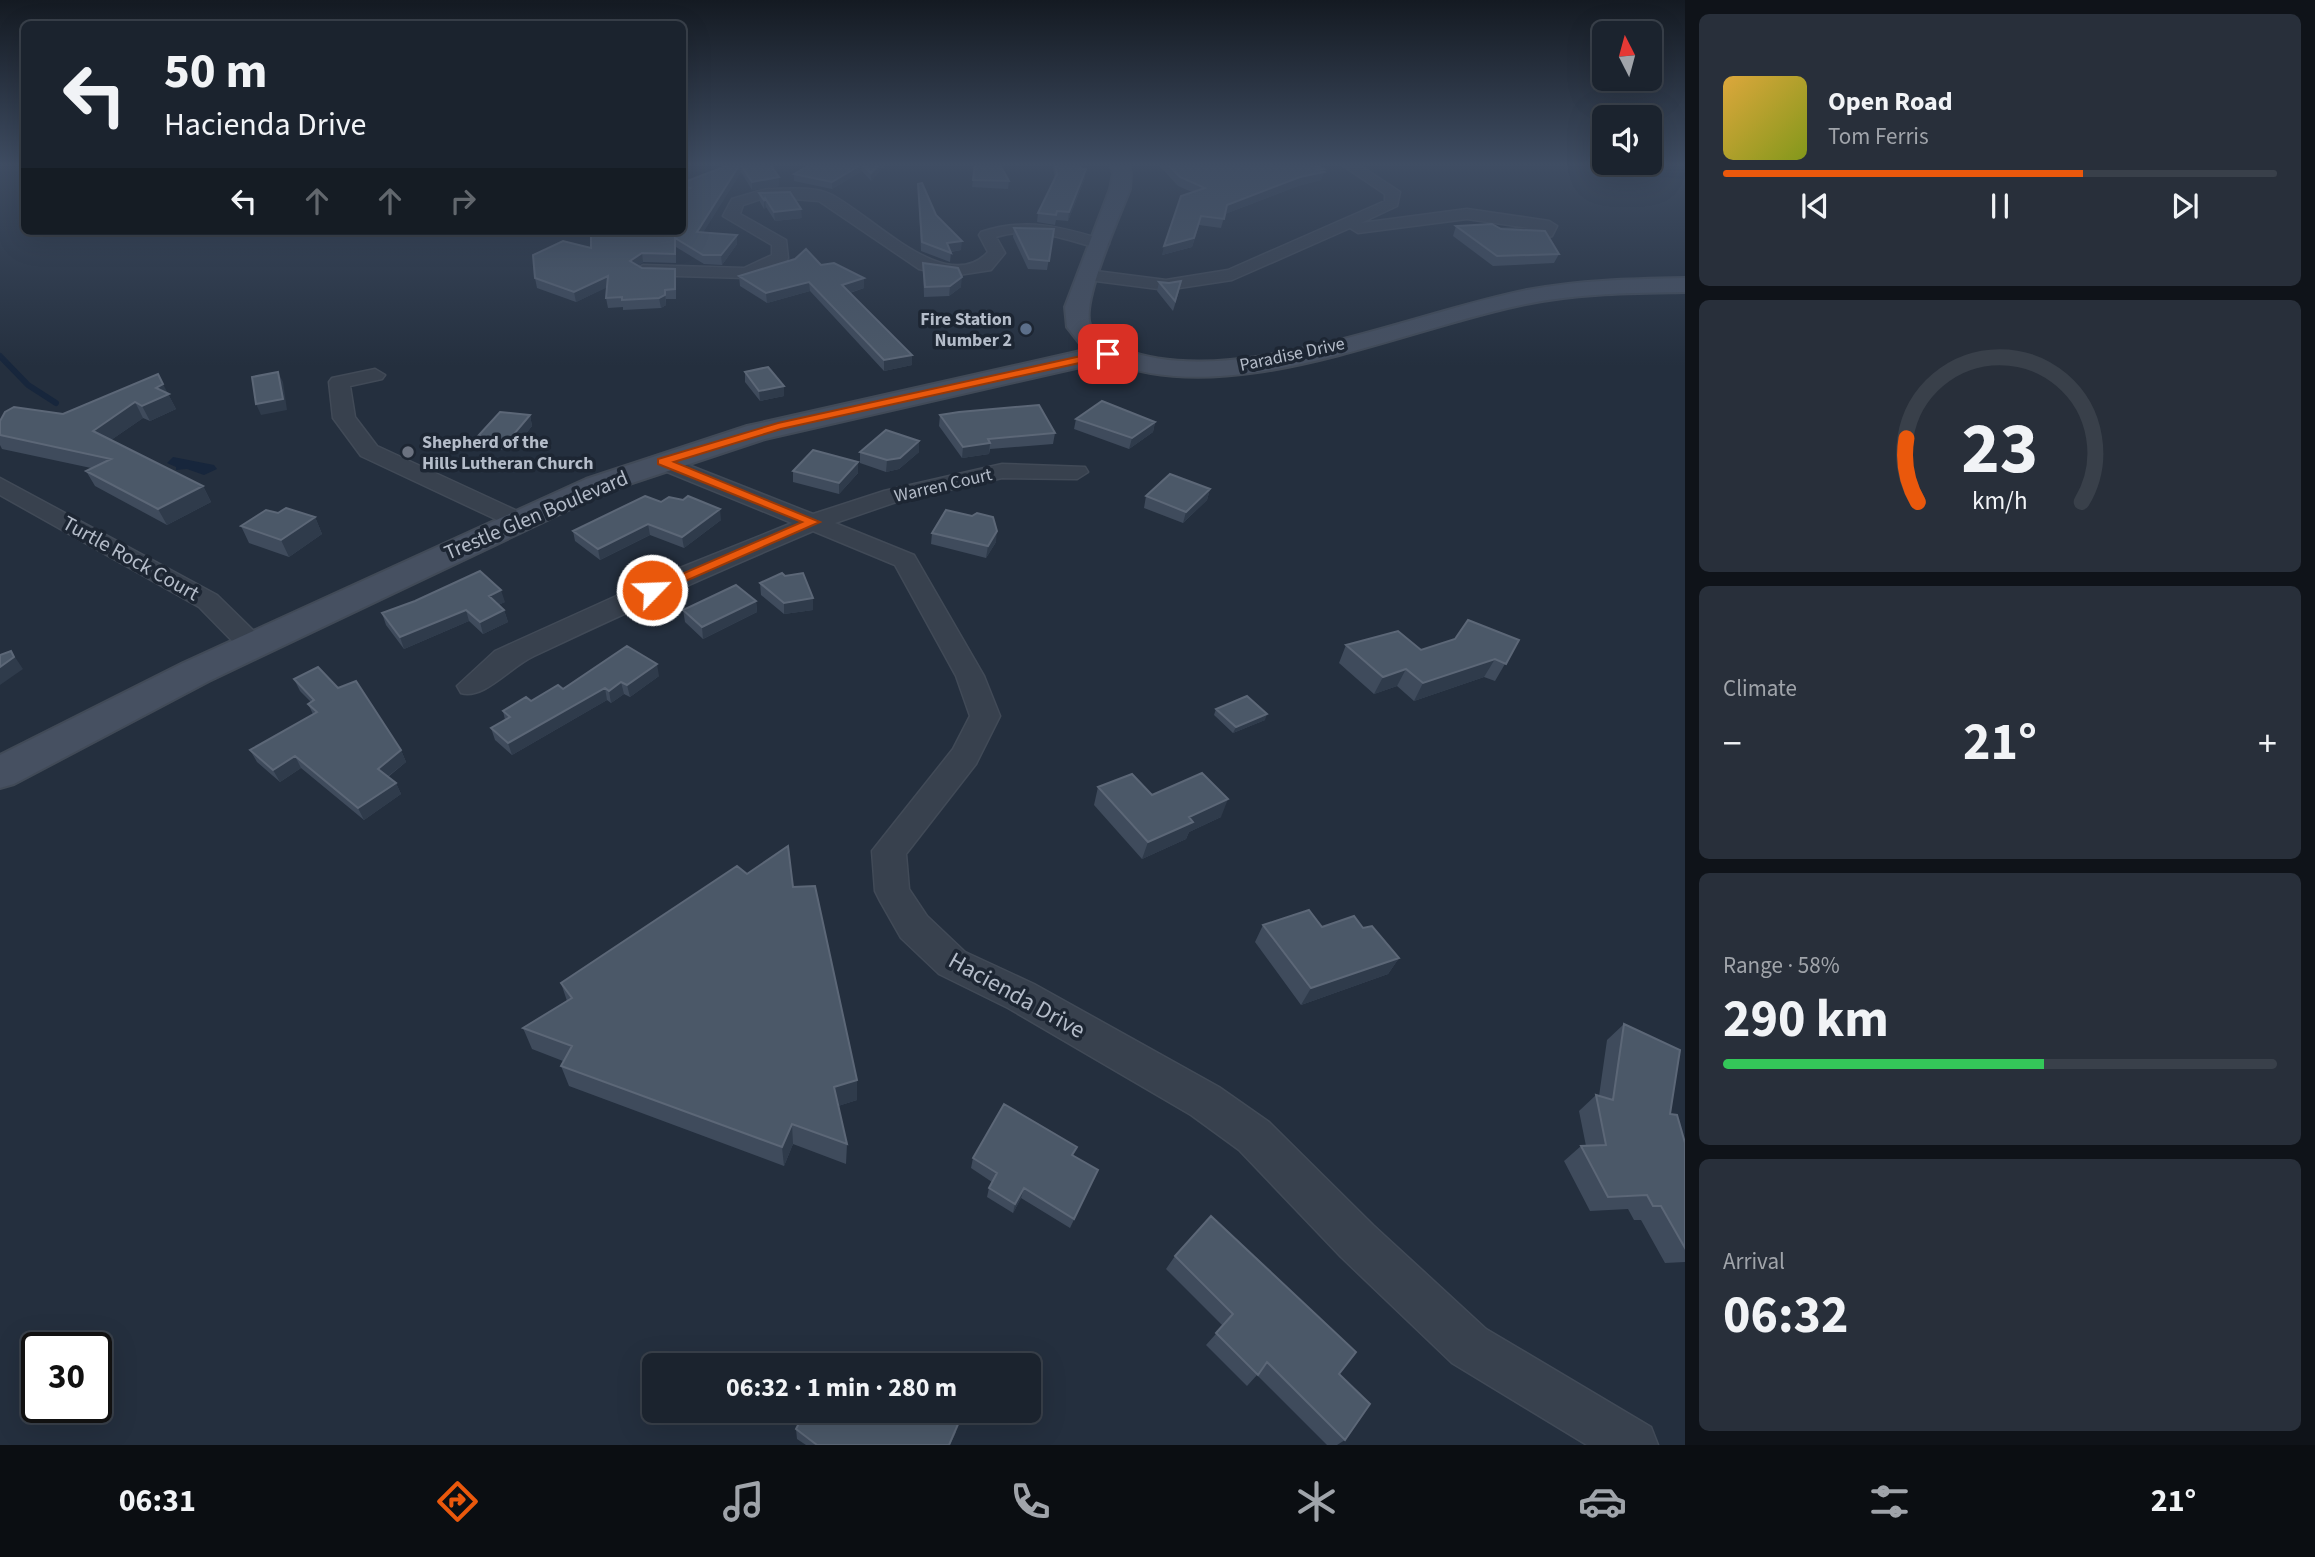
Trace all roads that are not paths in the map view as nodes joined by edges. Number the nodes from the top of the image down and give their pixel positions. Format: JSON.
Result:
{"nodes":[{"id":1,"x":757,"y":230,"type":"edge"},
{"id":2,"x":874,"y":230,"type":"edge"},
{"id":3,"x":998,"y":230,"type":"edge"},
{"id":4,"x":1052,"y":230,"type":"edge"},
{"id":5,"x":1106,"y":230,"type":"edge"},
{"id":6,"x":1327,"y":230,"type":"edge"},
{"id":7,"x":1336,"y":230,"type":"edge"},
{"id":8,"x":1547,"y":230,"type":"edge"},
{"id":9,"x":1323,"y":232,"type":"junction"},
{"id":10,"x":1497,"y":232,"type":"edge"},
{"id":11,"x":1101,"y":244,"type":"junction"},
{"id":12,"x":643,"y":270,"type":"edge"},
{"id":13,"x":1088,"y":275,"type":"junction"},
{"id":14,"x":1685,"y":285,"type":"edge"},
{"id":15,"x":1108,"y":354,"type":"junction"},
{"id":16,"x":375,"y":375,"type":"dead end"},
{"id":17,"x":663,"y":462,"type":"junction"},
{"id":18,"x":1077,"y":472,"type":"dead end"},
{"id":19,"x":0,"y":485,"type":"edge"},
{"id":20,"x":517,"y":520,"type":"junction"},
{"id":21,"x":814,"y":522,"type":"junction"},
{"id":22,"x":252,"y":645,"type":"junction"},
{"id":23,"x":471,"y":686,"type":"dead end"},
{"id":24,"x":0,"y":773,"type":"edge"},
{"id":25,"x":1633,"y":1445,"type":"edge"}],
"edges":[{"from":1,"to":12,"type":"street"},
{"from":2,"to":3,"type":"street"},
{"from":4,"to":11,"type":"street"},
{"from":5,"to":11,"type":"street","name":"Paradise Drive"},
{"from":6,"to":9,"type":"street"},
{"from":7,"to":9,"type":"street"},
{"from":8,"to":10,"type":"street"},
{"from":9,"to":13,"type":"street"},
{"from":11,"to":13,"type":"street","name":"Paradise Drive"},
{"from":13,"to":15,"type":"street","name":"Paradise Drive"},
{"from":14,"to":15,"type":"street","name":"Paradise Drive"},
{"from":15,"to":17,"type":"street","name":"Trestle Glen Boulevard"},
{"from":16,"to":20,"type":"street"},
{"from":17,"to":20,"type":"street","name":"Trestle Glen Boulevard"},
{"from":17,"to":21,"type":"street","name":"Hacienda Drive"},
{"from":18,"to":21,"type":"street","name":"Warren Court"},
{"from":19,"to":22,"type":"street","name":"Turtle Rock Court"},
{"from":20,"to":22,"type":"street","name":"Trestle Glen Boulevard"},
{"from":21,"to":23,"type":"street","name":"Warren Court"},
{"from":21,"to":25,"type":"street","name":"Hacienda Drive"},
{"from":22,"to":24,"type":"street","name":"Trestle Glen Boulevard"}]}
